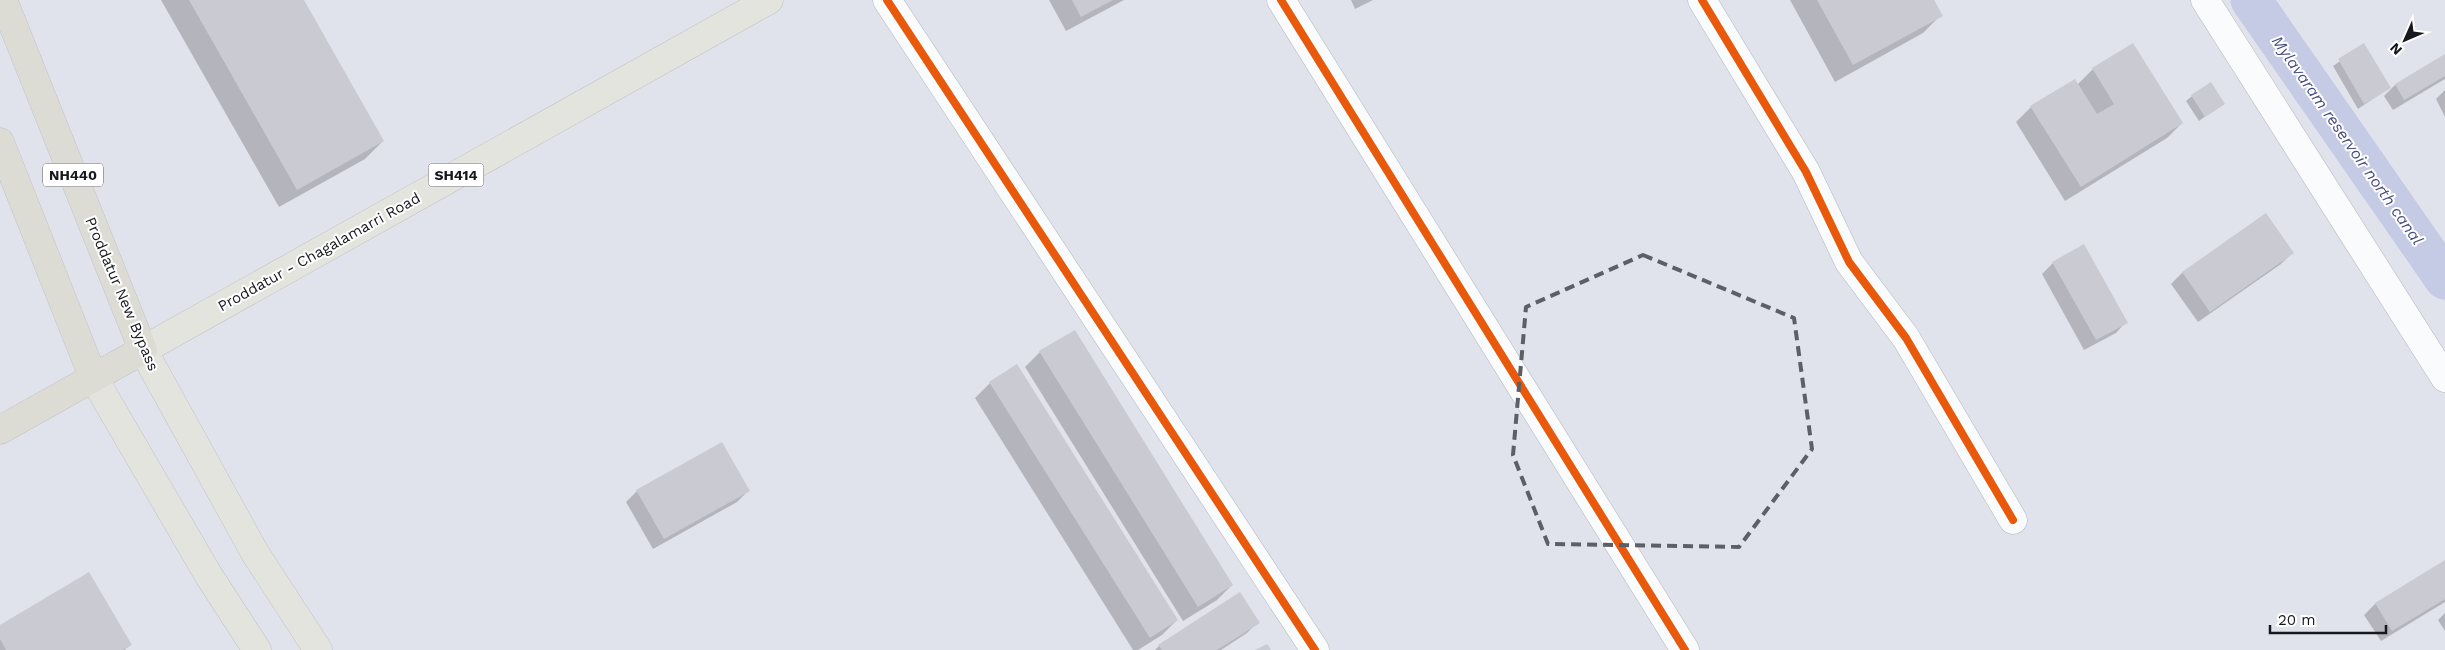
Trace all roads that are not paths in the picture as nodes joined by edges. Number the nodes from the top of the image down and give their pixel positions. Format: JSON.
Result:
{"nodes":[{"id":1,"x":3,"y":0,"type":"edge"},
{"id":2,"x":768,"y":0,"type":"edge"},
{"id":3,"x":887,"y":0,"type":"edge"},
{"id":4,"x":1281,"y":0,"type":"edge"},
{"id":5,"x":1702,"y":0,"type":"edge"},
{"id":6,"x":2205,"y":0,"type":"edge"},
{"id":7,"x":0,"y":142,"type":"edge"},
{"id":8,"x":143,"y":350,"type":"junction"},
{"id":9,"x":94,"y":377,"type":"junction"},
{"id":10,"x":2445,"y":378,"type":"edge"},
{"id":11,"x":0,"y":430,"type":"edge"},
{"id":12,"x":2013,"y":520,"type":"dead end"},
{"id":13,"x":257,"y":650,"type":"edge"},
{"id":14,"x":318,"y":650,"type":"edge"},
{"id":15,"x":1315,"y":650,"type":"edge"},
{"id":16,"x":1685,"y":650,"type":"edge"}],
"edges":[{"from":1,"to":8,"type":"highway","name":"Proddatur New Bypass","number":"NH440"},
{"from":2,"to":8,"type":"main road","name":"Proddatur - Chagalamarri Road","number":"SH414"},
{"from":3,"to":15,"type":"street"},
{"from":4,"to":16,"type":"street"},
{"from":5,"to":12,"type":"street"},
{"from":6,"to":10,"type":"street"},
{"from":7,"to":9,"type":"highway"},
{"from":8,"to":9,"type":"highway","name":"Proddatur - Chagalamarri Road"},
{"from":8,"to":14,"type":"main road","name":"Proddatur New Bypass"},
{"from":9,"to":11,"type":"highway","name":"Proddatur - Chagalamarri Road"},
{"from":9,"to":13,"type":"main road"}]}
